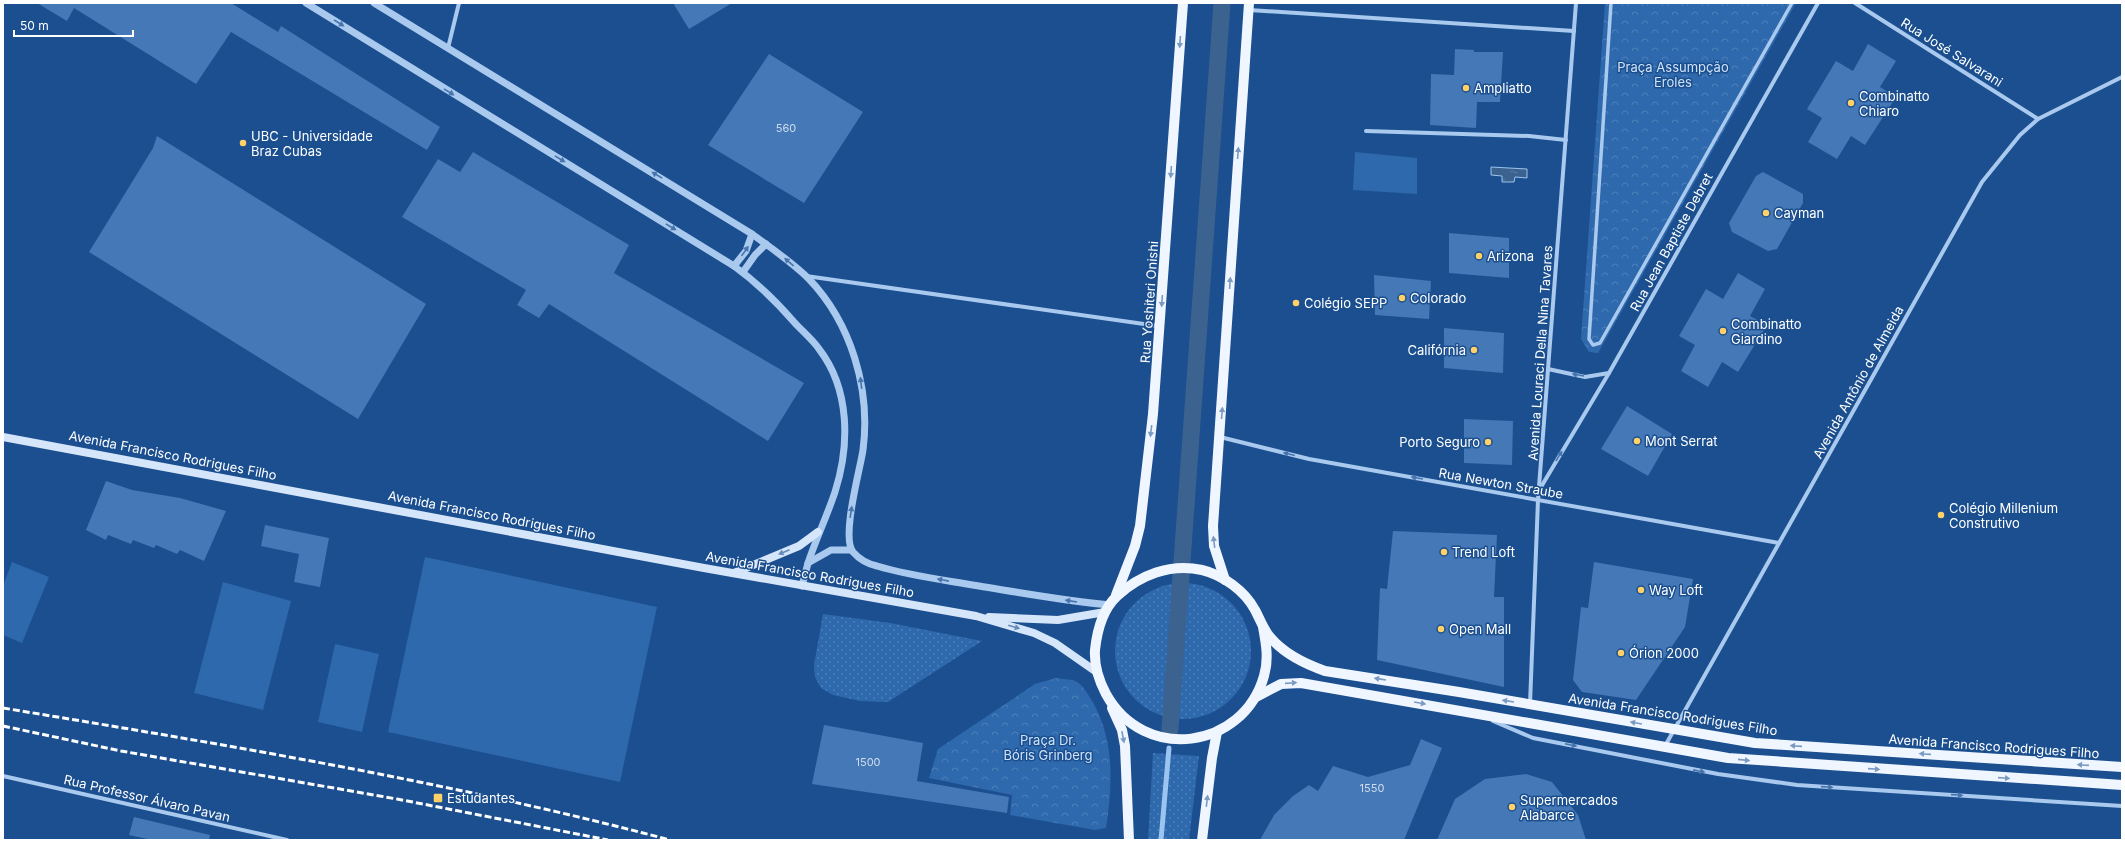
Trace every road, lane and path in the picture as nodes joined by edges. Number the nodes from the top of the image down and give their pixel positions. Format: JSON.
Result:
{"nodes":[{"id":1,"x":306,"y":3,"type":"edge"},
{"id":2,"x":374,"y":3,"type":"edge"},
{"id":3,"x":459,"y":3,"type":"edge"},
{"id":4,"x":1183,"y":3,"type":"edge"},
{"id":5,"x":1576,"y":3,"type":"edge"},
{"id":6,"x":1611,"y":3,"type":"edge"},
{"id":7,"x":1792,"y":3,"type":"edge"},
{"id":8,"x":1818,"y":3,"type":"edge"},
{"id":9,"x":1855,"y":3,"type":"edge"},
{"id":10,"x":1249,"y":6,"type":"edge"},
{"id":11,"x":1574,"y":31,"type":"junction"},
{"id":12,"x":448,"y":48,"type":"junction"},
{"id":13,"x":2122,"y":77,"type":"edge"},
{"id":14,"x":2038,"y":119,"type":"junction"},
{"id":15,"x":1366,"y":131,"type":"dead end"},
{"id":16,"x":1566,"y":140,"type":"junction"},
{"id":17,"x":752,"y":234,"type":"junction"},
{"id":18,"x":766,"y":244,"type":"junction"},
{"id":19,"x":734,"y":266,"type":"junction"},
{"id":20,"x":743,"y":272,"type":"junction"},
{"id":21,"x":806,"y":276,"type":"junction"},
{"id":22,"x":1160,"y":327,"type":"junction"},
{"id":23,"x":1548,"y":369,"type":"junction"},
{"id":24,"x":1609,"y":373,"type":"junction"},
{"id":25,"x":3,"y":437,"type":"edge"},
{"id":26,"x":1220,"y":437,"type":"junction"},
{"id":27,"x":1540,"y":489,"type":"junction"},
{"id":28,"x":1538,"y":500,"type":"junction"},
{"id":29,"x":818,"y":532,"type":"junction"},
{"id":30,"x":1779,"y":543,"type":"junction"},
{"id":31,"x":851,"y":550,"type":"junction"},
{"id":32,"x":808,"y":563,"type":"junction"},
{"id":33,"x":734,"y":573,"type":"junction"},
{"id":34,"x":1225,"y":580,"type":"junction"},
{"id":35,"x":802,"y":586,"type":"junction"},
{"id":36,"x":1110,"y":605,"type":"junction"},
{"id":37,"x":976,"y":616,"type":"junction"},
{"id":38,"x":1263,"y":627,"type":"junction"},
{"id":39,"x":1098,"y":673,"type":"junction"},
{"id":40,"x":1103,"y":688,"type":"junction"},
{"id":41,"x":1256,"y":697,"type":"junction"},
{"id":42,"x":1530,"y":704,"type":"junction"},
{"id":43,"x":1477,"y":714,"type":"junction"},
{"id":44,"x":1675,"y":730,"type":"junction"},
{"id":45,"x":1217,"y":732,"type":"junction"},
{"id":46,"x":1665,"y":747,"type":"junction"},
{"id":47,"x":2122,"y":767,"type":"edge"},
{"id":48,"x":3,"y":776,"type":"edge"},
{"id":49,"x":2122,"y":785,"type":"edge"},
{"id":50,"x":2122,"y":806,"type":"edge"},
{"id":51,"x":287,"y":840,"type":"edge"},
{"id":52,"x":1129,"y":840,"type":"edge"},
{"id":53,"x":1202,"y":840,"type":"edge"}],
"edges":[{"from":1,"to":19,"type":"street","one_way":true},
{"from":2,"to":12,"type":"street"},
{"from":3,"to":12,"type":"street"},
{"from":4,"to":22,"type":"main road","name":"Rua Yoshiteri Onishi","one_way":true},
{"from":5,"to":11,"type":"street","name":"Avenida Louraci Della Nina Tavares"},
{"from":6,"to":7,"type":"street"},
{"from":8,"to":24,"type":"street","name":"Rua Jean Baptiste Debret"},
{"from":9,"to":14,"type":"street","name":"Rua José Salvarani"},
{"from":10,"to":11,"type":"street"},
{"from":26,"to":10,"type":"main road","one_way":true},
{"from":11,"to":16,"type":"street","name":"Avenida Louraci Della Nina Tavares"},
{"from":17,"to":12,"type":"street","one_way":true},
{"from":13,"to":14,"type":"street","name":"Avenida Antônio de Almeida"},
{"from":14,"to":30,"type":"street","name":"Avenida Antônio de Almeida"},
{"from":15,"to":16,"type":"street"},
{"from":16,"to":23,"type":"street","name":"Avenida Louraci Della Nina Tavares"},
{"from":17,"to":18,"type":"street"},
{"from":19,"to":17,"type":"street","one_way":true},
{"from":18,"to":20,"type":"street"},
{"from":21,"to":18,"type":"street","one_way":true},
{"from":19,"to":20,"type":"street"},
{"from":20,"to":29,"type":"street"},
{"from":21,"to":22,"type":"street"},
{"from":31,"to":21,"type":"street","one_way":true},
{"from":22,"to":36,"type":"main road","name":"Rua Yoshiteri Onishi","one_way":true},
{"from":24,"to":23,"type":"street","one_way":true},
{"from":23,"to":27,"type":"street","name":"Avenida Louraci Della Nina Tavares"},
{"from":27,"to":24,"type":"street","name":"Rua Jean Baptiste Debret","one_way":true},
{"from":25,"to":33,"type":"main road","name":"Avenida Francisco Rodrigues Filho"},
{"from":28,"to":26,"type":"street","name":"Rua Newton Straube","one_way":true},
{"from":34,"to":26,"type":"main road","one_way":true},
{"from":27,"to":28,"type":"street","name":"Avenida Louraci Della Nina Tavares"},
{"from":28,"to":30,"type":"street","name":"Rua Newton Straube"},
{"from":28,"to":42,"type":"street","name":"Avenida Louraci Della Nina Tavares"},
{"from":29,"to":32,"type":"street"},
{"from":29,"to":33,"type":"main road","one_way":true},
{"from":30,"to":44,"type":"street","name":"Avenida Antônio de Almeida"},
{"from":31,"to":32,"type":"street"},
{"from":36,"to":31,"type":"street","one_way":true},
{"from":32,"to":35,"type":"street"},
{"from":33,"to":35,"type":"main road","name":"Avenida Francisco Rodrigues Filho"},
{"from":34,"to":36,"type":"main road","name":"Avenida Francisco Rodrigues Filho"},
{"from":34,"to":38,"type":"main road","name":"Avenida Francisco Rodrigues Filho"},
{"from":35,"to":37,"type":"main road","name":"Avenida Francisco Rodrigues Filho"},
{"from":36,"to":37,"type":"main road","name":"Avenida Francisco Rodrigues Filho"},
{"from":36,"to":39,"type":"main road","name":"Avenida Francisco Rodrigues Filho"},
{"from":37,"to":39,"type":"main road","name":"Avenida Francisco Rodrigues Filho","one_way":true},
{"from":38,"to":41,"type":"main road","name":"Avenida Francisco Rodrigues Filho"},
{"from":42,"to":38,"type":"main road","name":"Avenida Francisco Rodrigues Filho","one_way":true},
{"from":39,"to":40,"type":"main road","name":"Avenida Francisco Rodrigues Filho"},
{"from":40,"to":45,"type":"main road","name":"Avenida Francisco Rodrigues Filho"},
{"from":40,"to":52,"type":"main road","one_way":true},
{"from":41,"to":43,"type":"main road","name":"Avenida Francisco Rodrigues Filho","one_way":true},
{"from":41,"to":45,"type":"main road","name":"Avenida Francisco Rodrigues Filho"},
{"from":44,"to":42,"type":"main road","name":"Avenida Francisco Rodrigues Filho","one_way":true},
{"from":43,"to":46,"type":"main road","name":"Avenida Francisco Rodrigues Filho"},
{"from":43,"to":50,"type":"street","one_way":true},
{"from":44,"to":46,"type":"street","name":"Avenida Antônio de Almeida"},
{"from":47,"to":44,"type":"main road","name":"Avenida Francisco Rodrigues Filho","one_way":true},
{"from":53,"to":45,"type":"main road","one_way":true},
{"from":46,"to":49,"type":"main road","name":"Avenida Francisco Rodrigues Filho","one_way":true},
{"from":48,"to":51,"type":"street","name":"Rua Professor Álvaro Pavan"}]}
